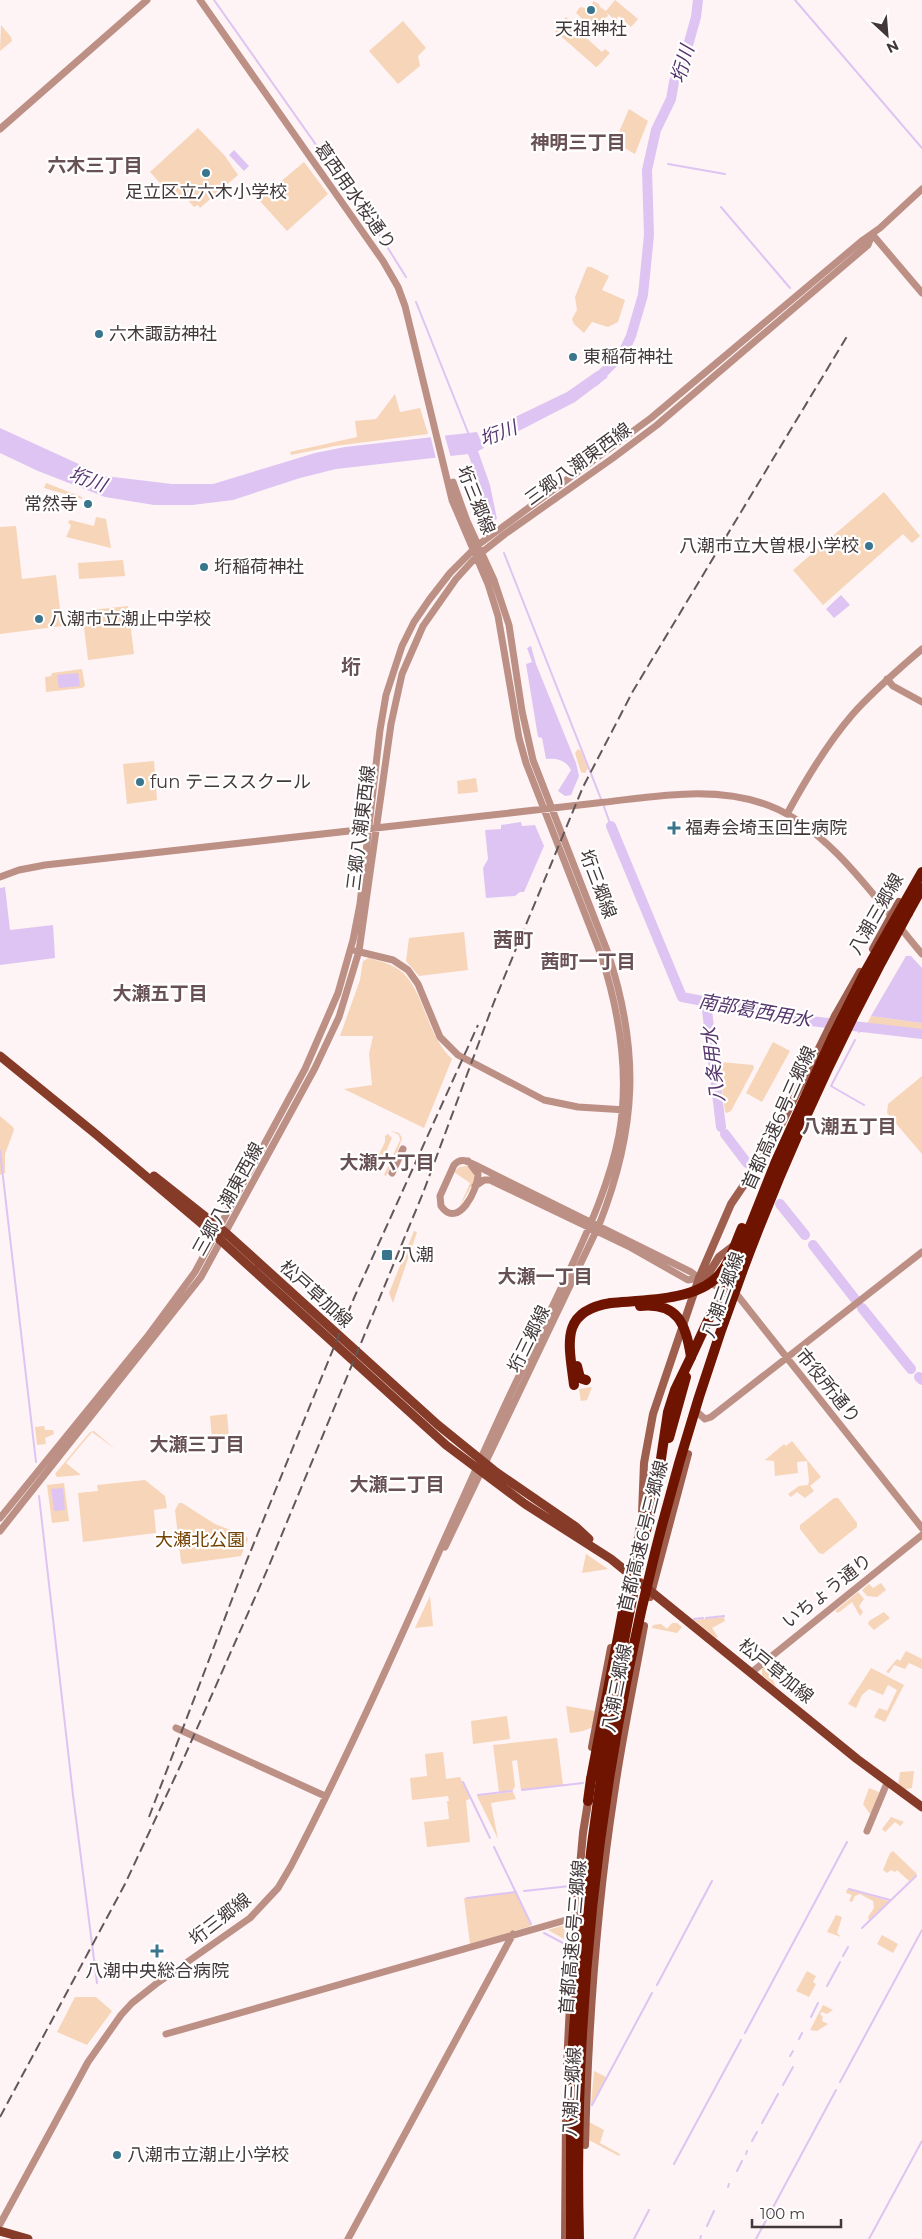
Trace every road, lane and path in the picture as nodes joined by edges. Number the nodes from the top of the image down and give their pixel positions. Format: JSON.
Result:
{"nodes":[{"id":1,"x":147,"y":0,"type":"edge"},
{"id":2,"x":200,"y":0,"type":"edge"},
{"id":3,"x":0,"y":129,"type":"edge"},
{"id":4,"x":922,"y":189,"type":"edge"},
{"id":5,"x":872,"y":234,"type":"junction"},
{"id":6,"x":922,"y":293,"type":"edge"},
{"id":7,"x":444,"y":461,"type":"joint"},
{"id":8,"x":475,"y":547,"type":"junction"},
{"id":9,"x":479,"y":555,"type":"junction"},
{"id":10,"x":922,"y":649,"type":"edge"},
{"id":11,"x":888,"y":679,"type":"junction"},
{"id":12,"x":922,"y":702,"type":"edge"},
{"id":13,"x":544,"y":808,"type":"junction"},
{"id":14,"x":552,"y":808,"type":"junction"},
{"id":15,"x":787,"y":814,"type":"junction"},
{"id":16,"x":372,"y":828,"type":"junction"},
{"id":17,"x":922,"y":864,"type":"edge"},
{"id":18,"x":922,"y":872,"type":"edge"},
{"id":19,"x":0,"y":877,"type":"edge"},
{"id":20,"x":922,"y":888,"type":"edge"},
{"id":21,"x":922,"y":894,"type":"edge"},
{"id":22,"x":908,"y":913,"type":"junction"},
{"id":23,"x":890,"y":917,"type":"junction"},
{"id":24,"x":902,"y":931,"type":"junction"},
{"id":25,"x":355,"y":951,"type":"junction"},
{"id":26,"x":922,"y":954,"type":"edge"},
{"id":27,"x":0,"y":1052,"type":"edge"},
{"id":28,"x":0,"y":1056,"type":"edge"},
{"id":29,"x":299,"y":1080,"type":"junction"},
{"id":30,"x":307,"y":1084,"type":"junction"},
{"id":31,"x":625,"y":1110,"type":"junction"},
{"id":32,"x":403,"y":1149,"type":"dead end"},
{"id":33,"x":468,"y":1161,"type":"junction"},
{"id":34,"x":776,"y":1161,"type":"junction"},
{"id":35,"x":392,"y":1173,"type":"dead end"},
{"id":36,"x":474,"y":1189,"type":"junction"},
{"id":37,"x":590,"y":1225,"type":"junction"},
{"id":38,"x":764,"y":1228,"type":"junction"},
{"id":39,"x":598,"y":1229,"type":"junction"},
{"id":40,"x":220,"y":1234,"type":"junction"},
{"id":41,"x":922,"y":1252,"type":"edge"},
{"id":42,"x":699,"y":1278,"type":"junction"},
{"id":43,"x":738,"y":1296,"type":"junction"},
{"id":44,"x":612,"y":1306,"type":"junction"},
{"id":45,"x":691,"y":1357,"type":"junction"},
{"id":46,"x":787,"y":1358,"type":"junction"},
{"id":47,"x":586,"y":1380,"type":"dead end"},
{"id":48,"x":574,"y":1385,"type":"dead end"},
{"id":49,"x":694,"y":1416,"type":"junction"},
{"id":50,"x":481,"y":1466,"type":"junction"},
{"id":51,"x":0,"y":1518,"type":"edge"},
{"id":52,"x":922,"y":1528,"type":"edge"},
{"id":53,"x":0,"y":1531,"type":"edge"},
{"id":54,"x":922,"y":1535,"type":"edge"},
{"id":55,"x":633,"y":1579,"type":"junction"},
{"id":56,"x":651,"y":1593,"type":"junction"},
{"id":57,"x":752,"y":1672,"type":"junction"},
{"id":58,"x":176,"y":1728,"type":"dead end"},
{"id":59,"x":887,"y":1783,"type":"junction"},
{"id":60,"x":326,"y":1796,"type":"junction"},
{"id":61,"x":588,"y":1801,"type":"junction"},
{"id":62,"x":922,"y":1807,"type":"edge"},
{"id":63,"x":867,"y":1831,"type":"dead end"},
{"id":64,"x":599,"y":1909,"type":"junction"},
{"id":65,"x":576,"y":1917,"type":"junction"},
{"id":66,"x":513,"y":1934,"type":"junction"},
{"id":67,"x":591,"y":2009,"type":"junction"},
{"id":68,"x":166,"y":2034,"type":"dead end"},
{"id":69,"x":568,"y":2049,"type":"junction"},
{"id":70,"x":583,"y":2223,"type":"junction"},
{"id":71,"x":0,"y":2224,"type":"edge"},
{"id":72,"x":0,"y":2231,"type":"edge"},
{"id":73,"x":28,"y":2239,"type":"edge"},
{"id":74,"x":348,"y":2239,"type":"edge"},
{"id":75,"x":565,"y":2239,"type":"edge"},
{"id":76,"x":571,"y":2239,"type":"edge"},
{"id":77,"x":579,"y":2239,"type":"edge"},
{"id":78,"x":583,"y":2239,"type":"edge"}],
"edges":[{"from":1,"to":3,"type":"street"},
{"from":2,"to":7,"type":"street","name":"葛西用水桜通り"},
{"from":4,"to":5,"type":"street","name":"三郷八潮東西線"},
{"from":5,"to":6,"type":"street"},
{"from":5,"to":8,"type":"street","name":"三郷八潮東西線"},
{"from":5,"to":9,"type":"street","name":"三郷八潮東西線"},
{"from":7,"to":8,"type":"street","name":"垳三郷線"},
{"from":8,"to":9,"type":"street","name":"垳三郷線"},
{"from":8,"to":16,"type":"street","name":"三郷八潮東西線"},
{"from":9,"to":13,"type":"street","name":"垳三郷線"},
{"from":9,"to":14,"type":"street","name":"垳三郷線"},
{"from":9,"to":16,"type":"street","name":"三郷八潮東西線"},
{"from":10,"to":11,"type":"street"},
{"from":11,"to":12,"type":"street"},
{"from":11,"to":15,"type":"street"},
{"from":13,"to":14,"type":"street"},
{"from":13,"to":16,"type":"street"},
{"from":13,"to":31,"type":"street","name":"垳三郷線"},
{"from":14,"to":15,"type":"street"},
{"from":14,"to":31,"type":"street","name":"垳三郷線"},
{"from":15,"to":23,"type":"street"},
{"from":16,"to":19,"type":"street"},
{"from":16,"to":25,"type":"street","name":"三郷八潮東西線"},
{"from":17,"to":23,"type":"main road","name":"八潮三郷線","bridge":true},
{"from":18,"to":34,"type":"highway","name":"首都高速6号三郷線","bridge":true},
{"from":20,"to":22,"type":"highway","name":"首都高速6号三郷線"},
{"from":21,"to":22,"type":"highway"},
{"from":21,"to":24,"type":"main road","name":"八潮三郷線"},
{"from":22,"to":49,"type":"highway","name":"首都高速6号三郷線","bridge":true},
{"from":23,"to":24,"type":"street"},
{"from":23,"to":42,"type":"main road","name":"八潮三郷線","bridge":true},
{"from":24,"to":26,"type":"street"},
{"from":24,"to":38,"type":"main road","name":"八潮三郷線"},
{"from":25,"to":29,"type":"street","name":"三郷八潮東西線"},
{"from":25,"to":30,"type":"street","name":"三郷八潮東西線"},
{"from":25,"to":31,"type":"street"},
{"from":27,"to":40,"type":"main road","name":"松戸草加線"},
{"from":28,"to":40,"type":"main road","name":"松戸草加線"},
{"from":29,"to":30,"type":"street"},
{"from":29,"to":40,"type":"street","name":"三郷八潮東西線"},
{"from":30,"to":40,"type":"street","name":"三郷八潮東西線"},
{"from":31,"to":37,"type":"street","name":"垳三郷線"},
{"from":31,"to":39,"type":"street","name":"垳三郷線"},
{"from":32,"to":35,"type":"street"},
{"from":33,"to":36,"type":"street"},
{"from":33,"to":36,"type":"street"},
{"from":33,"to":37,"type":"street"},
{"from":34,"to":44,"type":"highway","bridge":true},
{"from":34,"to":45,"type":"highway","name":"首都高速6号三郷線","bridge":true},
{"from":36,"to":37,"type":"street"},
{"from":37,"to":39,"type":"street","name":"市役所通り"},
{"from":37,"to":50,"type":"street","name":"垳三郷線"},
{"from":38,"to":42,"type":"main road"},
{"from":38,"to":43,"type":"main road","name":"八潮三郷線"},
{"from":39,"to":42,"type":"street","name":"市役所通り"},
{"from":39,"to":50,"type":"street","name":"垳三郷線"},
{"from":40,"to":50,"type":"main road","name":"松戸草加線"},
{"from":40,"to":51,"type":"street","name":"三郷八潮東西線"},
{"from":40,"to":53,"type":"street","name":"三郷八潮東西線"},
{"from":41,"to":46,"type":"street"},
{"from":42,"to":43,"type":"street","name":"市役所通り"},
{"from":42,"to":55,"type":"main road","name":"八潮三郷線"},
{"from":43,"to":46,"type":"street","name":"市役所通り"},
{"from":43,"to":49,"type":"main road","name":"八潮三郷線"},
{"from":44,"to":45,"type":"highway","bridge":true},
{"from":44,"to":47,"type":"highway"},
{"from":44,"to":48,"type":"highway"},
{"from":45,"to":55,"type":"highway","name":"首都高速6号三郷線","bridge":true},
{"from":46,"to":49,"type":"street"},
{"from":46,"to":52,"type":"street","name":"市役所通り"},
{"from":49,"to":56,"type":"main road","name":"八潮三郷線"},
{"from":49,"to":77,"type":"highway","name":"首都高速6号三郷線","bridge":true},
{"from":50,"to":55,"type":"main road","name":"松戸草加線"},
{"from":50,"to":60,"type":"street","name":"垳三郷線"},
{"from":54,"to":57,"type":"street","name":"いちょう通り"},
{"from":55,"to":56,"type":"main road","name":"松戸草加線"},
{"from":55,"to":61,"type":"highway","bridge":true},
{"from":55,"to":61,"type":"main road","name":"八潮三郷線"},
{"from":55,"to":76,"type":"highway","name":"首都高速6号三郷線","bridge":true},
{"from":56,"to":57,"type":"main road","name":"松戸草加線"},
{"from":56,"to":64,"type":"main road","name":"八潮三郷線"},
{"from":57,"to":59,"type":"main road","name":"松戸草加線"},
{"from":58,"to":60,"type":"street"},
{"from":59,"to":62,"type":"main road","name":"松戸草加線"},
{"from":59,"to":63,"type":"street"},
{"from":60,"to":71,"type":"street","name":"垳三郷線"},
{"from":61,"to":65,"type":"main road","name":"八潮三郷線"},
{"from":64,"to":65,"type":"street"},
{"from":64,"to":67,"type":"main road","name":"八潮三郷線"},
{"from":65,"to":66,"type":"street"},
{"from":65,"to":69,"type":"main road","name":"八潮三郷線"},
{"from":66,"to":68,"type":"street"},
{"from":66,"to":74,"type":"street"},
{"from":67,"to":69,"type":"main road"},
{"from":67,"to":70,"type":"main road","name":"八潮三郷線"},
{"from":69,"to":75,"type":"main road","name":"八潮三郷線"},
{"from":70,"to":77,"type":"main road"},
{"from":70,"to":78,"type":"main road","name":"八潮三郷線"},
{"from":72,"to":73,"type":"main road"}]}
